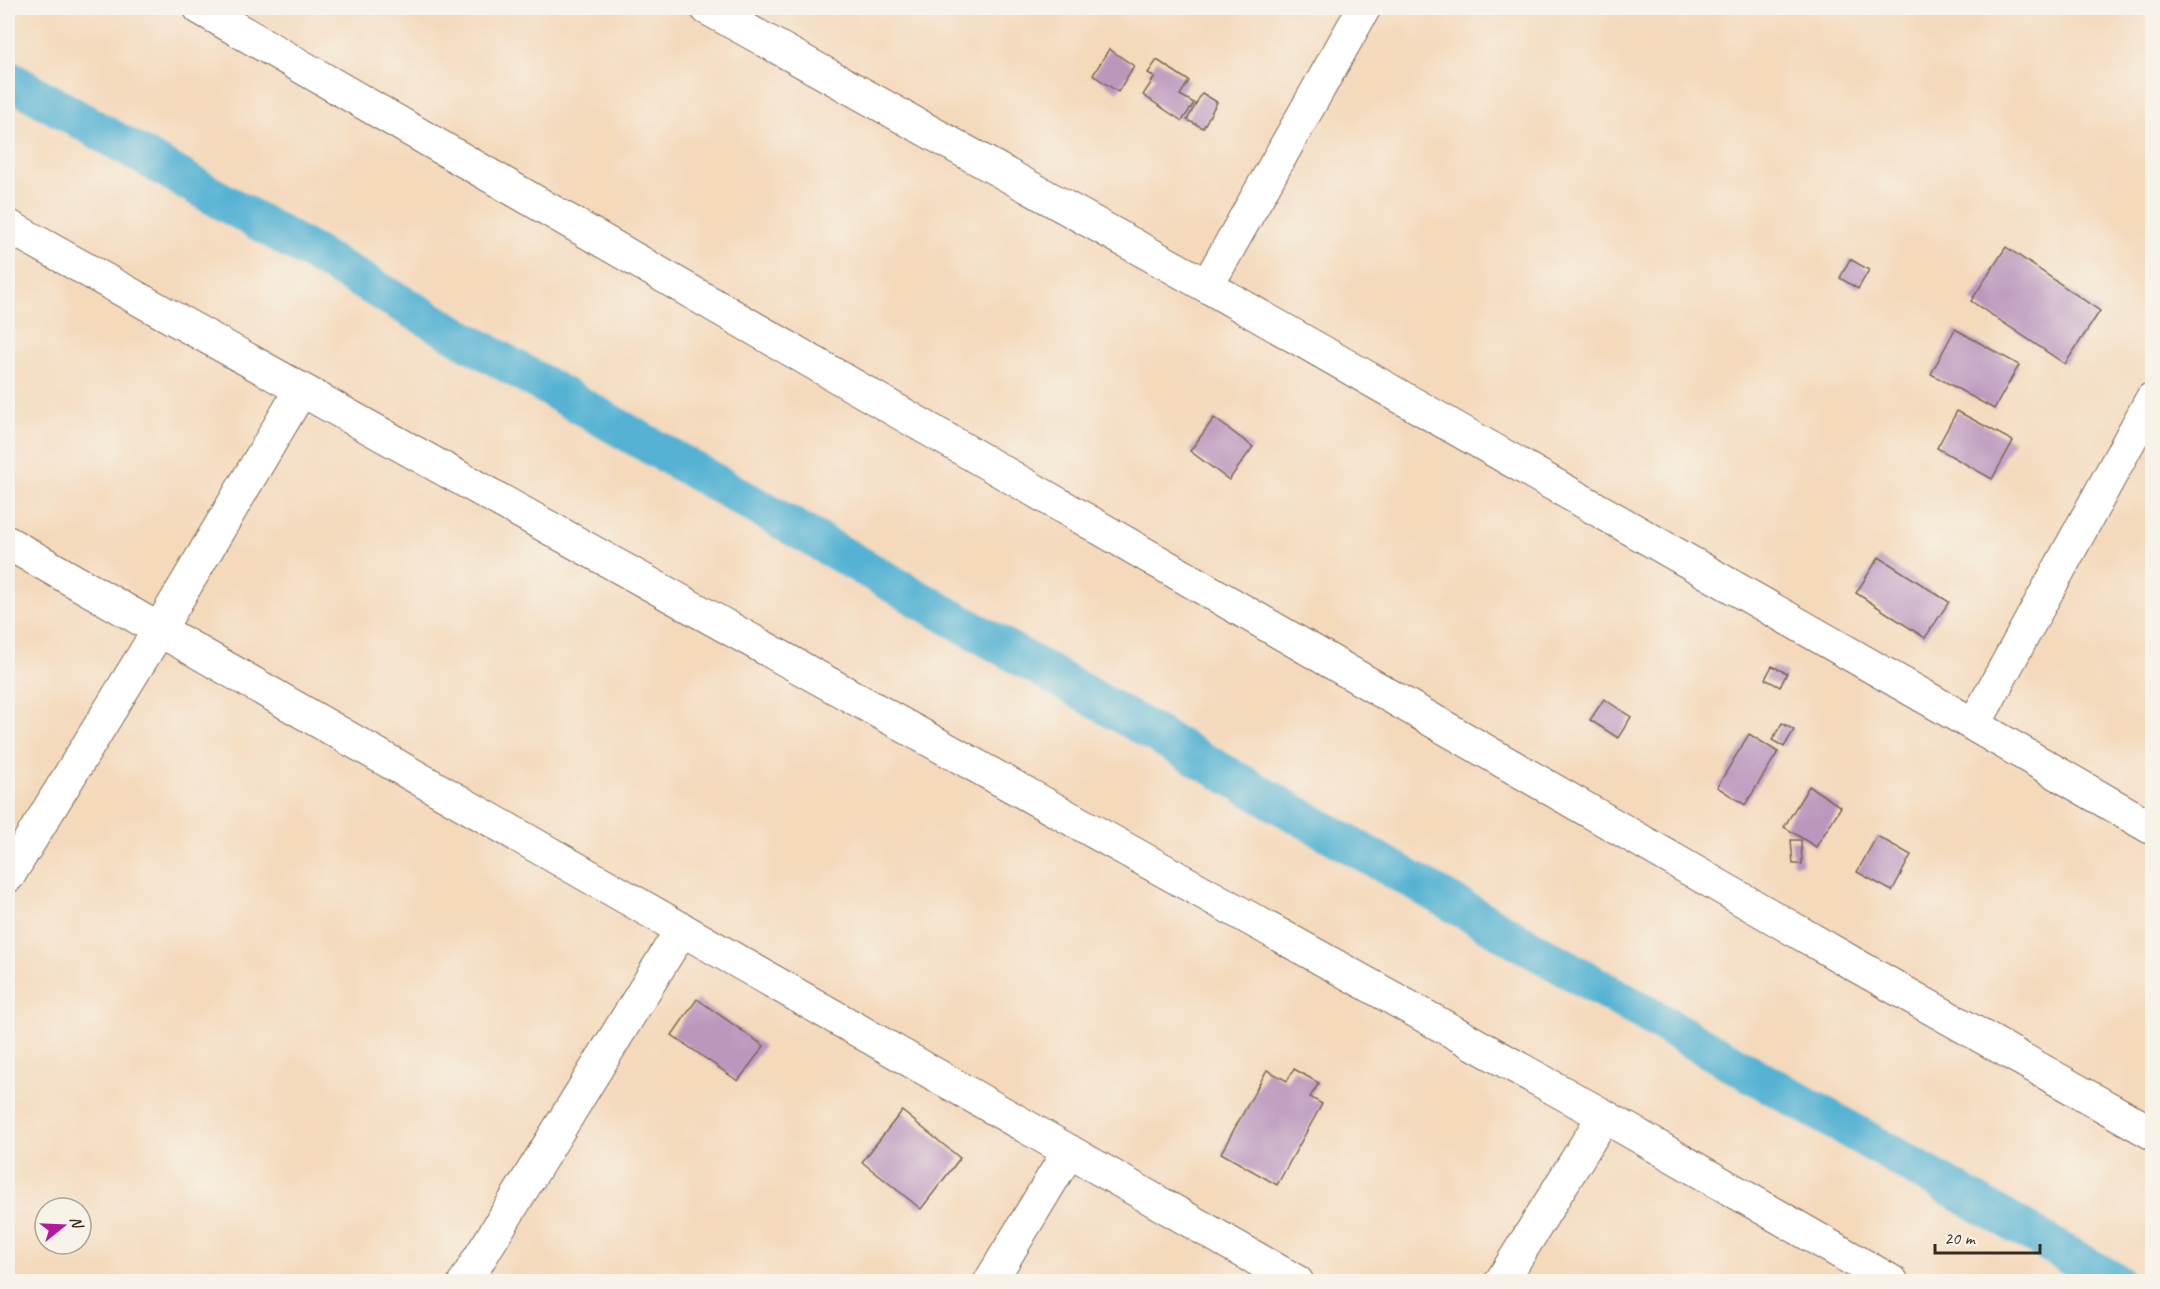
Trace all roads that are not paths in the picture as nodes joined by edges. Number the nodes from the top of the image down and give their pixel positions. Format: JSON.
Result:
{"nodes":[{"id":1,"x":200,"y":8,"type":"edge"},
{"id":2,"x":706,"y":8,"type":"edge"},
{"id":3,"x":1364,"y":8,"type":"edge"},
{"id":4,"x":8,"y":226,"type":"edge"},
{"id":5,"x":1207,"y":286,"type":"junction"},
{"id":6,"x":301,"y":390,"type":"junction"},
{"id":7,"x":2152,"y":399,"type":"edge"},
{"id":8,"x":8,"y":543,"type":"edge"},
{"id":9,"x":159,"y":630,"type":"junction"},
{"id":10,"x":1974,"y":725,"type":"junction"},
{"id":11,"x":2152,"y":828,"type":"edge"},
{"id":12,"x":8,"y":876,"type":"edge"},
{"id":13,"x":682,"y":929,"type":"junction"},
{"id":14,"x":1604,"y":1116,"type":"junction"},
{"id":15,"x":2152,"y":1133,"type":"edge"},
{"id":16,"x":1069,"y":1151,"type":"junction"},
{"id":17,"x":465,"y":1281,"type":"edge"},
{"id":18,"x":990,"y":1281,"type":"edge"},
{"id":19,"x":1297,"y":1281,"type":"edge"},
{"id":20,"x":1501,"y":1281,"type":"edge"},
{"id":21,"x":1892,"y":1281,"type":"edge"}],
"edges":[{"from":1,"to":15,"type":"street"},
{"from":2,"to":5,"type":"street"},
{"from":3,"to":5,"type":"street"},
{"from":4,"to":6,"type":"street"},
{"from":5,"to":10,"type":"street"},
{"from":6,"to":9,"type":"street"},
{"from":6,"to":14,"type":"street"},
{"from":7,"to":10,"type":"street"},
{"from":8,"to":9,"type":"street"},
{"from":9,"to":12,"type":"street"},
{"from":9,"to":13,"type":"street"},
{"from":10,"to":11,"type":"street"},
{"from":13,"to":16,"type":"street"},
{"from":13,"to":17,"type":"street"},
{"from":14,"to":20,"type":"street"},
{"from":14,"to":21,"type":"street"},
{"from":16,"to":18,"type":"street"},
{"from":16,"to":19,"type":"street"}]}
